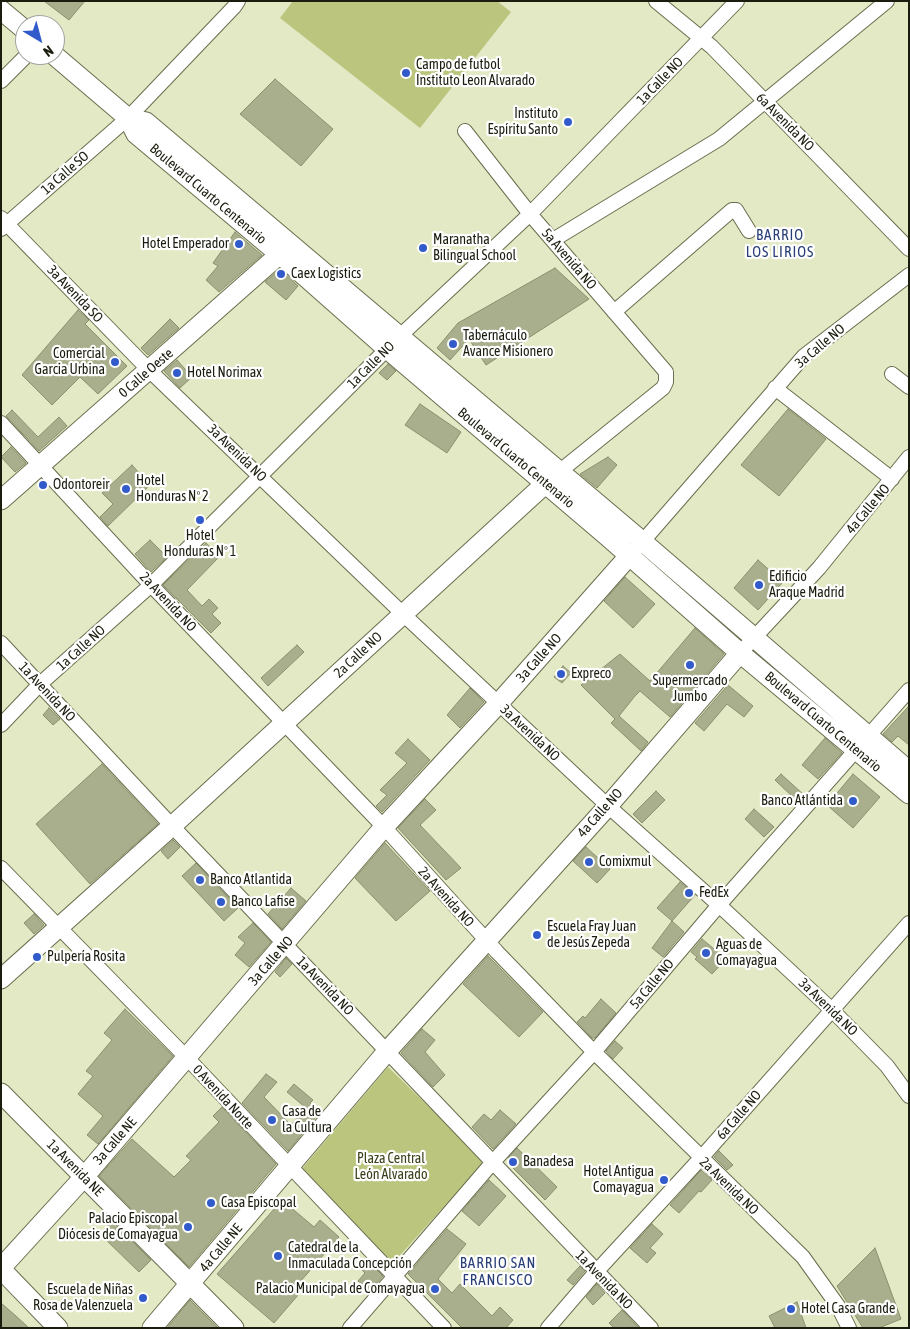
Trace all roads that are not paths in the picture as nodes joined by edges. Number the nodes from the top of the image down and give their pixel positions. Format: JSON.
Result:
{"nodes":[{"id":1,"x":238,"y":1,"type":"edge"},
{"id":2,"x":656,"y":1,"type":"edge"},
{"id":3,"x":737,"y":1,"type":"edge"},
{"id":4,"x":888,"y":1,"type":"edge"},
{"id":5,"x":1,"y":10,"type":"edge"},
{"id":6,"x":15,"y":22,"type":"edge"},
{"id":7,"x":701,"y":38,"type":"junction"},
{"id":8,"x":65,"y":64,"type":"edge"},
{"id":9,"x":18,"y":65,"type":"edge"},
{"id":10,"x":1,"y":81,"type":"edge"},
{"id":11,"x":764,"y":101,"type":"junction"},
{"id":12,"x":128,"y":118,"type":"junction"},
{"id":13,"x":465,"y":131,"type":"dead end"},
{"id":14,"x":530,"y":214,"type":"junction"},
{"id":15,"x":3,"y":223,"type":"edge"},
{"id":16,"x":749,"y":231,"type":"dead end"},
{"id":17,"x":553,"y":240,"type":"junction"},
{"id":18,"x":286,"y":249,"type":"junction"},
{"id":19,"x":909,"y":249,"type":"edge"},
{"id":20,"x":909,"y":275,"type":"edge"},
{"id":21,"x":614,"y":312,"type":"junction"},
{"id":22,"x":394,"y":343,"type":"junction"},
{"id":23,"x":149,"y":370,"type":"junction"},
{"id":24,"x":892,"y":374,"type":"dead end"},
{"id":25,"x":909,"y":387,"type":"edge"},
{"id":26,"x":663,"y":388,"type":"joint"},
{"id":27,"x":775,"y":388,"type":"junction"},
{"id":28,"x":1,"y":423,"type":"edge"},
{"id":29,"x":909,"y":457,"type":"edge"},
{"id":30,"x":41,"y":466,"type":"junction"},
{"id":31,"x":260,"y":476,"type":"junction"},
{"id":32,"x":552,"y":477,"type":"junction"},
{"id":33,"x":892,"y":479,"type":"junction"},
{"id":34,"x":1,"y":500,"type":"edge"},
{"id":35,"x":643,"y":542,"type":"junction"},
{"id":36,"x":630,"y":556,"type":"junction"},
{"id":37,"x":151,"y":585,"type":"junction"},
{"id":38,"x":403,"y":614,"type":"junction"},
{"id":39,"x":754,"y":638,"type":"junction"},
{"id":40,"x":1,"y":643,"type":"edge"},
{"id":41,"x":740,"y":653,"type":"junction"},
{"id":42,"x":40,"y":684,"type":"junction"},
{"id":43,"x":909,"y":690,"type":"edge"},
{"id":44,"x":498,"y":704,"type":"junction"},
{"id":45,"x":283,"y":724,"type":"junction"},
{"id":46,"x":1,"y":725,"type":"edge"},
{"id":47,"x":862,"y":742,"type":"junction"},
{"id":48,"x":909,"y":770,"type":"edge"},
{"id":49,"x":909,"y":794,"type":"edge"},
{"id":50,"x":608,"y":806,"type":"junction"},
{"id":51,"x":172,"y":826,"type":"junction"},
{"id":52,"x":384,"y":828,"type":"junction"},
{"id":53,"x":1,"y":868,"type":"edge"},
{"id":54,"x":719,"y":905,"type":"junction"},
{"id":55,"x":909,"y":923,"type":"edge"},
{"id":56,"x":58,"y":928,"type":"junction"},
{"id":57,"x":486,"y":940,"type":"junction"},
{"id":58,"x":285,"y":944,"type":"junction"},
{"id":59,"x":1,"y":979,"type":"edge"},
{"id":60,"x":832,"y":1010,"type":"junction"},
{"id":61,"x":388,"y":1052,"type":"junction"},
{"id":62,"x":594,"y":1052,"type":"junction"},
{"id":63,"x":187,"y":1058,"type":"junction"},
{"id":64,"x":1,"y":1093,"type":"edge"},
{"id":65,"x":909,"y":1096,"type":"edge"},
{"id":66,"x":701,"y":1158,"type":"junction"},
{"id":67,"x":493,"y":1162,"type":"junction"},
{"id":68,"x":290,"y":1167,"type":"junction"},
{"id":69,"x":84,"y":1177,"type":"junction"},
{"id":70,"x":1,"y":1269,"type":"edge"},
{"id":71,"x":596,"y":1272,"type":"junction"},
{"id":72,"x":394,"y":1276,"type":"junction"},
{"id":73,"x":190,"y":1285,"type":"junction"},
{"id":74,"x":58,"y":1328,"type":"edge"},
{"id":75,"x":152,"y":1328,"type":"edge"},
{"id":76,"x":234,"y":1328,"type":"edge"},
{"id":77,"x":350,"y":1328,"type":"edge"},
{"id":78,"x":444,"y":1328,"type":"edge"},
{"id":79,"x":548,"y":1328,"type":"edge"},
{"id":80,"x":651,"y":1328,"type":"edge"},
{"id":81,"x":849,"y":1328,"type":"edge"}],
"edges":[{"from":1,"to":12,"type":"street","name":"1a Calle SO"},
{"from":2,"to":7,"type":"street","name":"6a Avenida NO"},
{"from":3,"to":7,"type":"street","name":"1a Calle NO"},
{"from":4,"to":11,"type":"street"},
{"from":5,"to":6,"type":"street"},
{"from":7,"to":11,"type":"street","name":"6a Avenida NO"},
{"from":7,"to":14,"type":"street","name":"1a Calle NO"},
{"from":8,"to":12,"type":"street","name":"Boulevard Cuarto Centenario"},
{"from":9,"to":10,"type":"street"},
{"from":11,"to":17,"type":"street"},
{"from":11,"to":19,"type":"street","name":"6a Avenida NO"},
{"from":12,"to":15,"type":"street","name":"1a Calle SO"},
{"from":12,"to":18,"type":"street","name":"Boulevard Cuarto Centenario"},
{"from":13,"to":14,"type":"street","name":"5a Avenida NO"},
{"from":14,"to":17,"type":"street","name":"5a Avenida NO"},
{"from":14,"to":22,"type":"street","name":"1a Calle NO"},
{"from":15,"to":23,"type":"street","name":"3a Avenida SO"},
{"from":16,"to":21,"type":"street"},
{"from":17,"to":21,"type":"street","name":"5a Avenida NO"},
{"from":18,"to":22,"type":"street","name":"Boulevard Cuarto Centenario"},
{"from":18,"to":23,"type":"street","name":"0 Calle Oeste"},
{"from":20,"to":27,"type":"street","name":"3a Calle NO"},
{"from":21,"to":26,"type":"street","name":"5a Avenida NO"},
{"from":22,"to":31,"type":"street","name":"1a Calle NO"},
{"from":22,"to":32,"type":"street","name":"Boulevard Cuarto Centenario"},
{"from":23,"to":30,"type":"street","name":"0 Calle Oeste"},
{"from":23,"to":31,"type":"street","name":"3a Avenida NO"},
{"from":24,"to":25,"type":"street"},
{"from":26,"to":32,"type":"street","name":"2a Calle NO"},
{"from":27,"to":33,"type":"street"},
{"from":27,"to":35,"type":"street","name":"3a Calle NO"},
{"from":28,"to":30,"type":"street","name":"2a Avenida NO"},
{"from":29,"to":33,"type":"street","name":"4a Calle NO"},
{"from":30,"to":34,"type":"street","name":"0 Calle Oeste"},
{"from":30,"to":37,"type":"street","name":"2a Avenida NO"},
{"from":31,"to":37,"type":"street","name":"1a Calle NO"},
{"from":31,"to":38,"type":"street","name":"3a Avenida NO"},
{"from":32,"to":35,"type":"street","name":"Boulevard Cuarto Centenario"},
{"from":32,"to":36,"type":"street","name":"Boulevard Cuarto Centenario"},
{"from":32,"to":38,"type":"street","name":"2a Calle NO"},
{"from":33,"to":39,"type":"street","name":"4a Calle NO"},
{"from":35,"to":36,"type":"street","name":"3a Calle NO"},
{"from":35,"to":39,"type":"street","name":"Boulevard Cuarto Centenario"},
{"from":36,"to":41,"type":"street","name":"Boulevard Cuarto Centenario"},
{"from":36,"to":44,"type":"street","name":"3a Calle NO"},
{"from":37,"to":42,"type":"street","name":"1a Calle NO"},
{"from":37,"to":45,"type":"street","name":"2a Avenida NO"},
{"from":38,"to":44,"type":"street","name":"3a Avenida NO"},
{"from":38,"to":45,"type":"street","name":"2a Calle NO"},
{"from":39,"to":41,"type":"street","name":"4a Calle NO"},
{"from":39,"to":47,"type":"street","name":"Boulevard Cuarto Centenario"},
{"from":40,"to":42,"type":"street","name":"1a Avenida NO"},
{"from":41,"to":47,"type":"street","name":"Boulevard Cuarto Centenario"},
{"from":41,"to":50,"type":"street","name":"4a Calle NO"},
{"from":42,"to":46,"type":"street","name":"1a Calle NO"},
{"from":42,"to":51,"type":"street","name":"1a Avenida NO"},
{"from":43,"to":47,"type":"street","name":"5a Calle NO"},
{"from":44,"to":50,"type":"street","name":"3a Avenida NO"},
{"from":44,"to":52,"type":"street","name":"3a Calle NO"},
{"from":45,"to":51,"type":"street","name":"2a Calle NO"},
{"from":45,"to":52,"type":"street","name":"2a Avenida NO"},
{"from":47,"to":48,"type":"street","name":"Boulevard Cuarto Centenario"},
{"from":47,"to":49,"type":"street","name":"Boulevard Cuarto Centenario"},
{"from":47,"to":54,"type":"street","name":"5a Calle NO"},
{"from":50,"to":54,"type":"street","name":"3a Avenida NO"},
{"from":50,"to":57,"type":"street","name":"4a Calle NO"},
{"from":51,"to":56,"type":"street","name":"2a Calle NO"},
{"from":51,"to":58,"type":"street","name":"1a Avenida NO"},
{"from":52,"to":57,"type":"street","name":"2a Avenida NO"},
{"from":52,"to":58,"type":"street","name":"3a Calle NO"},
{"from":53,"to":56,"type":"street","name":"0 Avenida Norte"},
{"from":54,"to":60,"type":"street","name":"3a Avenida NO"},
{"from":54,"to":62,"type":"street","name":"5a Calle NO"},
{"from":55,"to":60,"type":"street","name":"6a Calle NO"},
{"from":56,"to":59,"type":"street","name":"2a Calle NO"},
{"from":56,"to":63,"type":"street","name":"0 Avenida Norte"},
{"from":57,"to":61,"type":"street","name":"4a Calle NO"},
{"from":57,"to":62,"type":"street","name":"2a Avenida NO"},
{"from":58,"to":61,"type":"street","name":"1a Avenida NO"},
{"from":58,"to":63,"type":"street","name":"3a Calle NO"},
{"from":60,"to":65,"type":"street","name":"3a Avenida NO"},
{"from":60,"to":66,"type":"street","name":"6a Calle NO"},
{"from":61,"to":67,"type":"street","name":"1a Avenida NO"},
{"from":61,"to":68,"type":"street","name":"4a Calle NO"},
{"from":62,"to":66,"type":"street","name":"2a Avenida NO"},
{"from":62,"to":67,"type":"street","name":"5a Calle NO"},
{"from":63,"to":68,"type":"street","name":"0 Avenida Norte"},
{"from":63,"to":69,"type":"street","name":"3a Calle NE"},
{"from":64,"to":69,"type":"street","name":"1a Avenida NE"},
{"from":66,"to":71,"type":"street","name":"6a Calle NO"},
{"from":66,"to":81,"type":"street","name":"2a Avenida NO"},
{"from":67,"to":71,"type":"street","name":"1a Avenida NO"},
{"from":67,"to":72,"type":"street","name":"5a Calle NO"},
{"from":68,"to":72,"type":"street","name":"0 Avenida Norte"},
{"from":68,"to":73,"type":"street","name":"4a Calle NE"},
{"from":69,"to":70,"type":"street","name":"3a Calle NE"},
{"from":69,"to":73,"type":"street","name":"1a Avenida NE"},
{"from":70,"to":74,"type":"street"},
{"from":71,"to":79,"type":"street","name":"6a Calle NO"},
{"from":71,"to":80,"type":"street","name":"1a Avenida NO"},
{"from":72,"to":77,"type":"street","name":"5a Calle NO"},
{"from":72,"to":78,"type":"street","name":"0 Avenida Norte"},
{"from":73,"to":75,"type":"street","name":"4a Calle NE"},
{"from":73,"to":76,"type":"street","name":"1a Avenida NE"}]}
